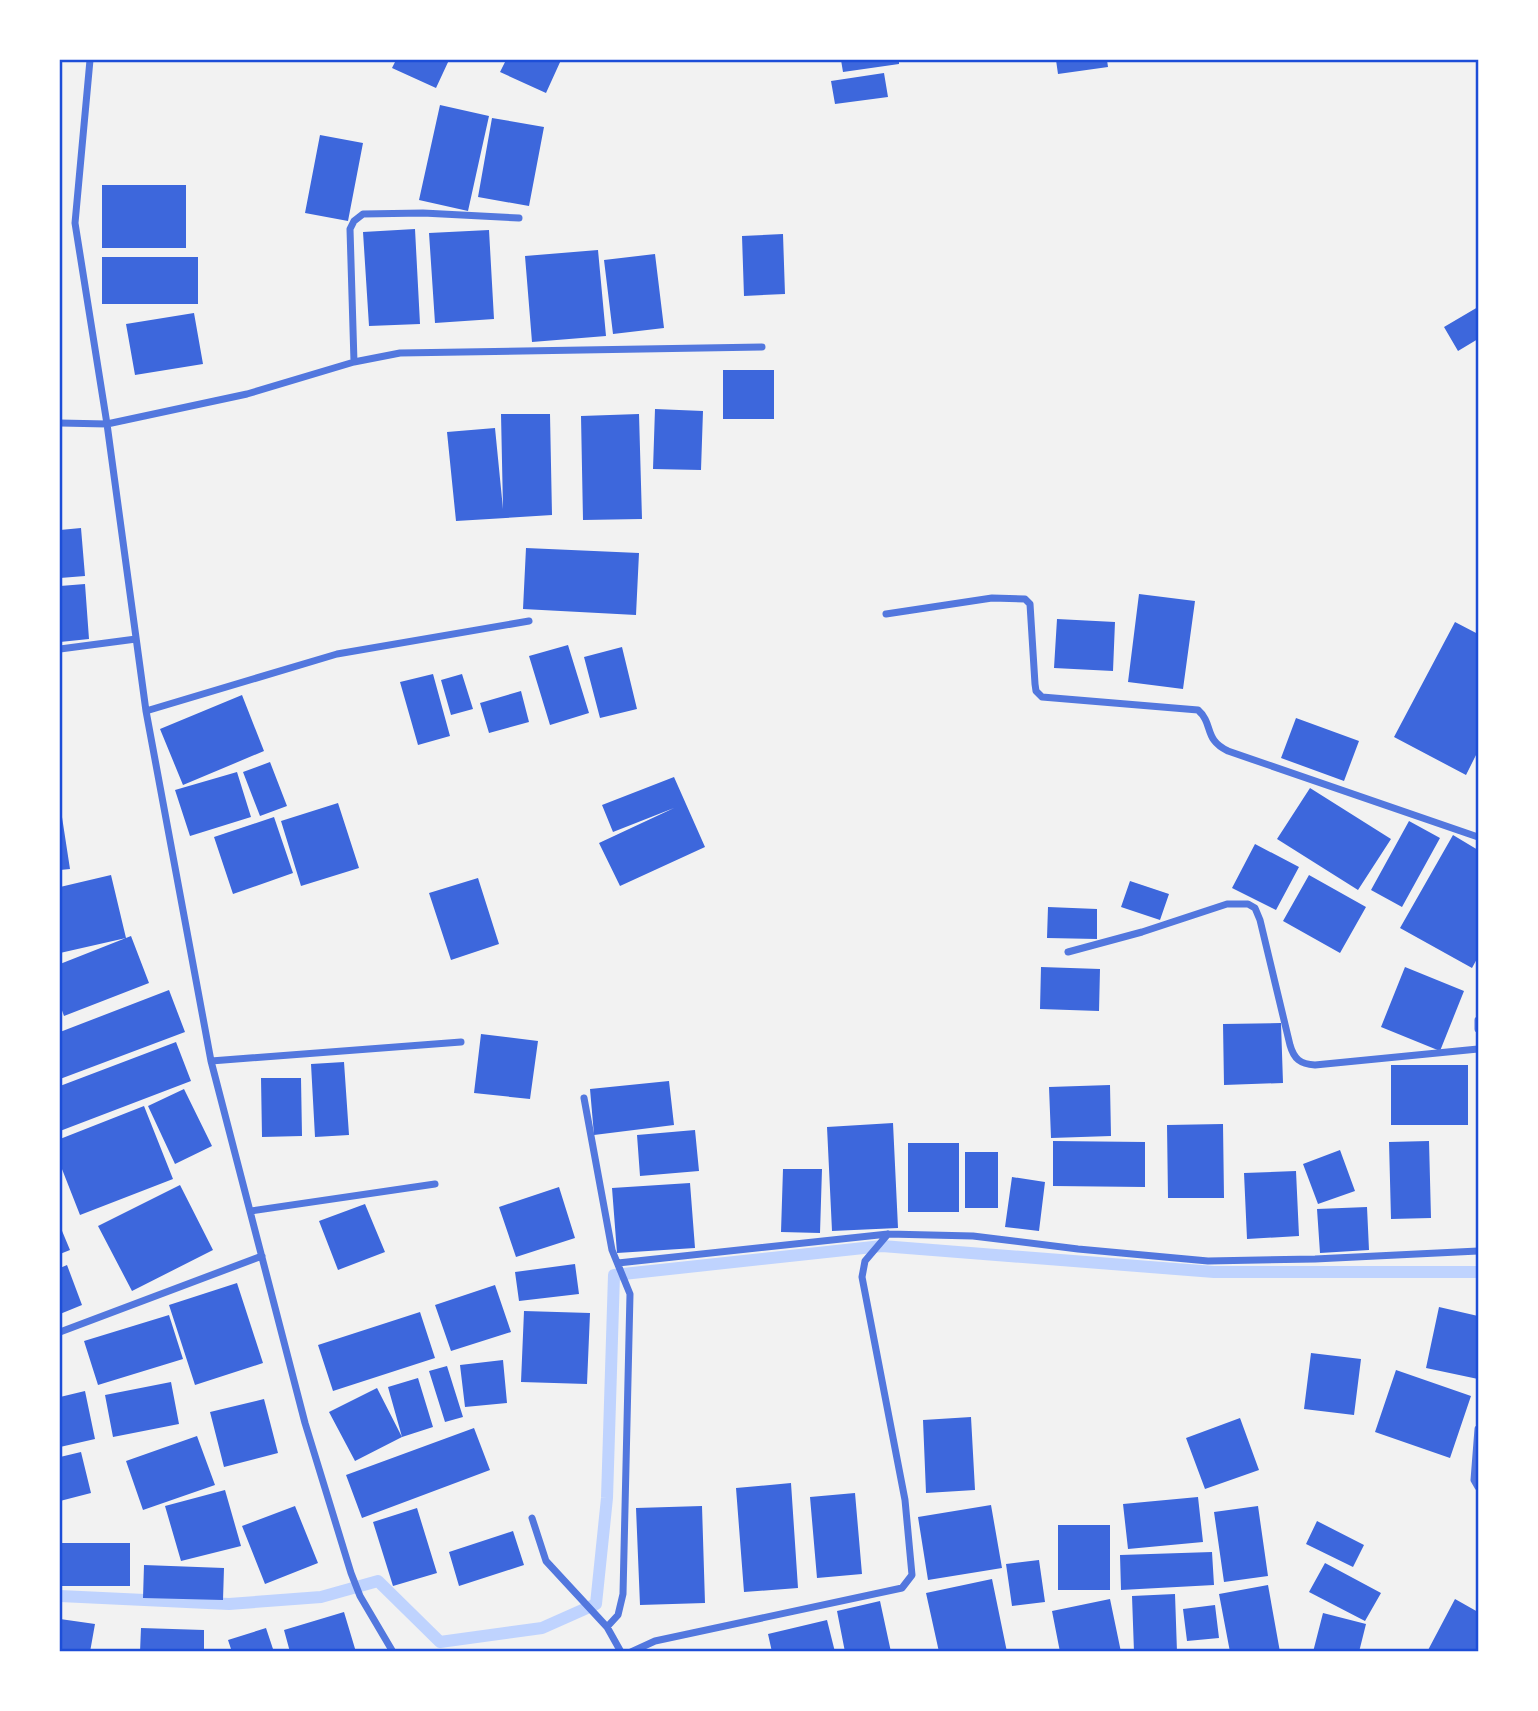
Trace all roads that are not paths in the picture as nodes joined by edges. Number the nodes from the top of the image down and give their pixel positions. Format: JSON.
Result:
{"nodes":[{"id":1,"x":90,"y":60,"type":"edge"},
{"id":2,"x":519,"y":218,"type":"dead end"},
{"id":3,"x":762,"y":347,"type":"dead end"},
{"id":4,"x":354,"y":362,"type":"junction"},
{"id":5,"x":60,"y":423,"type":"edge"},
{"id":6,"x":107,"y":424,"type":"junction"},
{"id":7,"x":886,"y":614,"type":"dead end"},
{"id":8,"x":529,"y":621,"type":"dead end"},
{"id":9,"x":136,"y":639,"type":"junction"},
{"id":10,"x":60,"y":649,"type":"edge"},
{"id":11,"x":146,"y":711,"type":"junction"},
{"id":12,"x":1479,"y":837,"type":"edge"},
{"id":13,"x":1068,"y":952,"type":"dead end"},
{"id":14,"x":1479,"y":1020,"type":"edge"},
{"id":15,"x":1479,"y":1029,"type":"edge"},
{"id":16,"x":461,"y":1042,"type":"dead end"},
{"id":17,"x":1479,"y":1049,"type":"edge"},
{"id":18,"x":211,"y":1061,"type":"junction"},
{"id":19,"x":584,"y":1098,"type":"dead end"},
{"id":20,"x":435,"y":1184,"type":"dead end"},
{"id":21,"x":251,"y":1211,"type":"junction"},
{"id":22,"x":886,"y":1236,"type":"junction"},
{"id":23,"x":1479,"y":1251,"type":"edge"},
{"id":24,"x":262,"y":1256,"type":"junction"},
{"id":25,"x":620,"y":1267,"type":"junction"},
{"id":26,"x":60,"y":1332,"type":"edge"},
{"id":27,"x":1479,"y":1429,"type":"edge"},
{"id":28,"x":1479,"y":1487,"type":"edge"},
{"id":29,"x":532,"y":1518,"type":"dead end"},
{"id":30,"x":605,"y":1624,"type":"junction"},
{"id":31,"x":393,"y":1651,"type":"edge"},
{"id":32,"x":621,"y":1651,"type":"edge"},
{"id":33,"x":631,"y":1651,"type":"edge"}],
"edges":[{"from":1,"to":6,"type":"street"},
{"from":2,"to":4,"type":"street"},
{"from":3,"to":4,"type":"street"},
{"from":4,"to":6,"type":"street"},
{"from":5,"to":6,"type":"street"},
{"from":6,"to":9,"type":"street"},
{"from":7,"to":12,"type":"street"},
{"from":8,"to":11,"type":"street"},
{"from":9,"to":10,"type":"street"},
{"from":9,"to":11,"type":"street"},
{"from":11,"to":18,"type":"street"},
{"from":13,"to":17,"type":"street"},
{"from":14,"to":15,"type":"street"},
{"from":16,"to":18,"type":"street"},
{"from":18,"to":21,"type":"street"},
{"from":19,"to":25,"type":"street"},
{"from":20,"to":21,"type":"street"},
{"from":21,"to":24,"type":"street"},
{"from":22,"to":23,"type":"street"},
{"from":22,"to":25,"type":"street"},
{"from":22,"to":33,"type":"street"},
{"from":24,"to":26,"type":"street"},
{"from":24,"to":31,"type":"street"},
{"from":25,"to":30,"type":"street"},
{"from":27,"to":28,"type":"street"},
{"from":29,"to":30,"type":"street"},
{"from":30,"to":32,"type":"street"}]}
